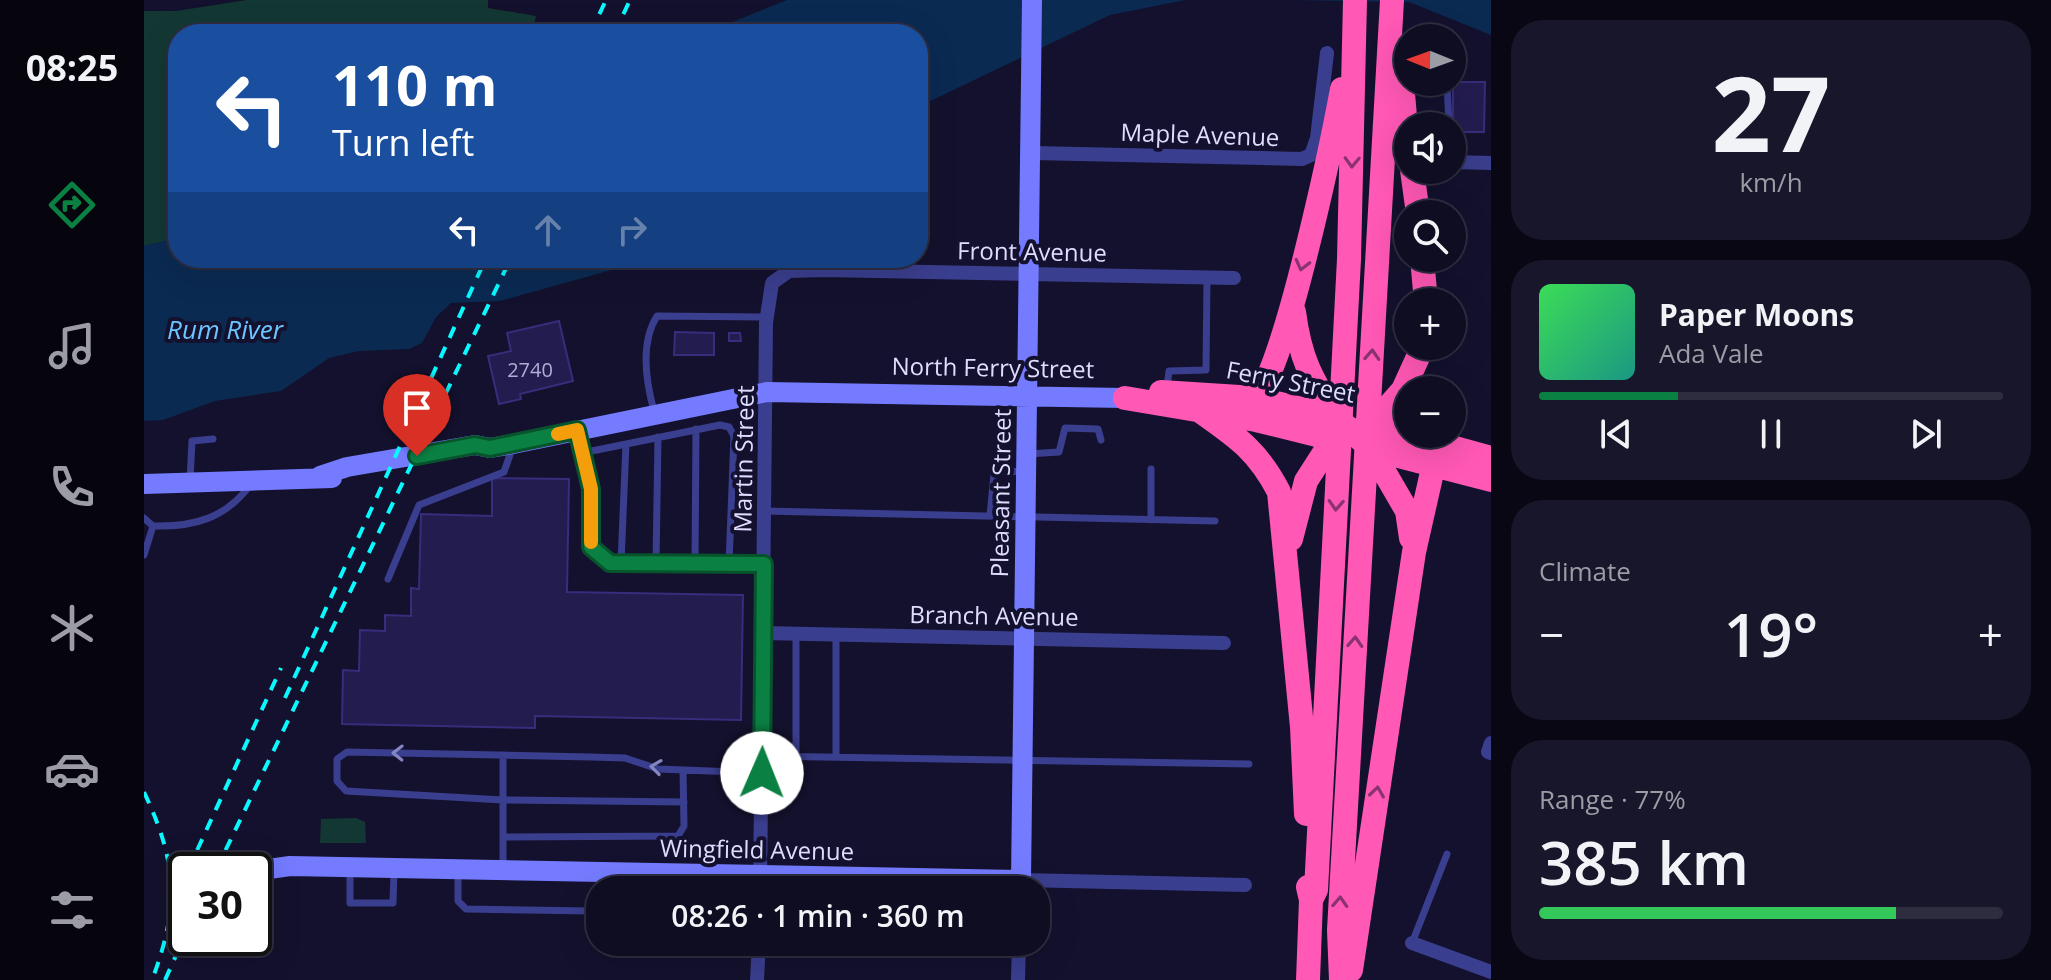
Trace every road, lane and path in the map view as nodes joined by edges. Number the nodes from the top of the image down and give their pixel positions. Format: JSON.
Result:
{"nodes":[{"id":1,"x":1032,"y":0,"type":"edge"},
{"id":2,"x":1355,"y":0,"type":"edge"},
{"id":3,"x":1392,"y":2,"type":"edge"},
{"id":4,"x":1356,"y":28,"type":"junction"},
{"id":5,"x":1327,"y":53,"type":"dead end"},
{"id":6,"x":1403,"y":112,"type":"edge"},
{"id":7,"x":1033,"y":153,"type":"junction"},
{"id":8,"x":1466,"y":162,"type":"edge"},
{"id":9,"x":1491,"y":163,"type":"edge"},
{"id":10,"x":1030,"y":273,"type":"junction"},
{"id":11,"x":781,"y":274,"type":"joint"},
{"id":12,"x":1207,"y":278,"type":"junction"},
{"id":13,"x":1234,"y":278,"type":"dead end"},
{"id":14,"x":1293,"y":302,"type":"junction"},
{"id":15,"x":766,"y":317,"type":"junction"},
{"id":16,"x":1418,"y":360,"type":"edge"},
{"id":17,"x":1167,"y":391,"type":"junction"},
{"id":18,"x":767,"y":392,"type":"junction"},
{"id":19,"x":1027,"y":395,"type":"junction"},
{"id":20,"x":1125,"y":398,"type":"junction"},
{"id":21,"x":1255,"y":398,"type":"junction"},
{"id":22,"x":1200,"y":411,"type":"junction"},
{"id":23,"x":654,"y":414,"type":"junction"},
{"id":24,"x":1306,"y":420,"type":"junction"},
{"id":25,"x":696,"y":429,"type":"junction"},
{"id":26,"x":577,"y":430,"type":"junction"},
{"id":27,"x":1353,"y":433,"type":"junction"},
{"id":28,"x":1394,"y":434,"type":"edge"},
{"id":29,"x":658,"y":437,"type":"junction"},
{"id":30,"x":213,"y":439,"type":"dead end"},
{"id":31,"x":1101,"y":440,"type":"dead end"},
{"id":32,"x":513,"y":444,"type":"junction"},
{"id":33,"x":626,"y":444,"type":"junction"},
{"id":34,"x":1466,"y":448,"type":"edge"},
{"id":35,"x":582,"y":453,"type":"junction"},
{"id":36,"x":1491,"y":458,"type":"edge"},
{"id":37,"x":1026,"y":462,"type":"junction"},
{"id":38,"x":1433,"y":468,"type":"junction"},
{"id":39,"x":1151,"y":469,"type":"dead end"},
{"id":40,"x":255,"y":479,"type":"junction"},
{"id":41,"x":1491,"y":480,"type":"edge"},
{"id":42,"x":191,"y":482,"type":"junction"},
{"id":43,"x":144,"y":484,"type":"edge"},
{"id":44,"x":764,"y":511,"type":"junction"},
{"id":45,"x":990,"y":516,"type":"junction"},
{"id":46,"x":1025,"y":517,"type":"junction"},
{"id":47,"x":144,"y":518,"type":"edge"},
{"id":48,"x":1151,"y":520,"type":"junction"},
{"id":49,"x":1215,"y":521,"type":"dead end"},
{"id":50,"x":153,"y":526,"type":"junction"},
{"id":51,"x":1414,"y":552,"type":"junction"},
{"id":52,"x":1287,"y":553,"type":"junction"},
{"id":53,"x":144,"y":555,"type":"edge"},
{"id":54,"x":621,"y":563,"type":"junction"},
{"id":55,"x":656,"y":563,"type":"junction"},
{"id":56,"x":695,"y":563,"type":"junction"},
{"id":57,"x":729,"y":564,"type":"junction"},
{"id":58,"x":764,"y":564,"type":"junction"},
{"id":59,"x":388,"y":579,"type":"dead end"},
{"id":60,"x":763,"y":633,"type":"junction"},
{"id":61,"x":796,"y":633,"type":"junction"},
{"id":62,"x":836,"y":634,"type":"junction"},
{"id":63,"x":1024,"y":638,"type":"junction"},
{"id":64,"x":1224,"y":643,"type":"dead end"},
{"id":65,"x":503,"y":755,"type":"junction"},
{"id":66,"x":762,"y":756,"type":"junction"},
{"id":67,"x":796,"y":756,"type":"junction"},
{"id":68,"x":836,"y":757,"type":"junction"},
{"id":69,"x":1022,"y":759,"type":"junction"},
{"id":70,"x":1249,"y":764,"type":"dead end"},
{"id":71,"x":683,"y":770,"type":"junction"},
{"id":72,"x":762,"y":773,"type":"junction"},
{"id":73,"x":503,"y":800,"type":"junction"},
{"id":74,"x":684,"y":802,"type":"junction"},
{"id":75,"x":503,"y":837,"type":"junction"},
{"id":76,"x":1447,"y":854,"type":"dead end"},
{"id":77,"x":350,"y":868,"type":"junction"},
{"id":78,"x":394,"y":868,"type":"junction"},
{"id":79,"x":272,"y":869,"type":"edge"},
{"id":80,"x":458,"y":869,"type":"junction"},
{"id":81,"x":503,"y":870,"type":"junction"},
{"id":82,"x":760,"y":876,"type":"edge"},
{"id":83,"x":1020,"y":876,"type":"edge"},
{"id":84,"x":586,"y":879,"type":"edge"},
{"id":85,"x":1050,"y":885,"type":"edge"},
{"id":86,"x":1245,"y":885,"type":"dead end"},
{"id":87,"x":1311,"y":900,"type":"junction"},
{"id":88,"x":586,"y":911,"type":"edge"},
{"id":89,"x":1412,"y":943,"type":"joint"},
{"id":90,"x":758,"y":956,"type":"edge"},
{"id":91,"x":1019,"y":956,"type":"edge"},
{"id":92,"x":1491,"y":972,"type":"edge"},
{"id":93,"x":757,"y":980,"type":"edge"},
{"id":94,"x":1018,"y":980,"type":"edge"},
{"id":95,"x":1308,"y":980,"type":"edge"},
{"id":96,"x":1341,"y":980,"type":"edge"},
{"id":97,"x":1349,"y":980,"type":"edge"}],
"edges":[{"from":1,"to":7,"type":"street","name":"Pleasant Street"},
{"from":2,"to":4,"type":"highway"},
{"from":3,"to":6,"type":"highway"},
{"from":96,"to":3,"type":"highway","one_way":true},
{"from":4,"to":14,"type":"highway","one_way":true},
{"from":4,"to":87,"type":"highway","one_way":true},
{"from":5,"to":7,"type":"street","name":"Maple Avenue"},
{"from":7,"to":10,"type":"street","name":"Pleasant Street"},
{"from":8,"to":9,"type":"street"},
{"from":10,"to":11,"type":"street","name":"Front Avenue"},
{"from":10,"to":12,"type":"street","name":"Front Avenue"},
{"from":10,"to":19,"type":"street","name":"Pleasant Street"},
{"from":11,"to":15,"type":"street","name":"Martin Street"},
{"from":12,"to":13,"type":"street","name":"Front Avenue"},
{"from":12,"to":17,"type":"lane"},
{"from":14,"to":21,"type":"highway"},
{"from":14,"to":27,"type":"highway"},
{"from":15,"to":18,"type":"street","name":"Martin Street"},
{"from":15,"to":23,"type":"lane"},
{"from":16,"to":27,"type":"highway"},
{"from":17,"to":20,"type":"highway","name":"Ferry Street"},
{"from":17,"to":21,"type":"highway","name":"Ferry Street"},
{"from":18,"to":19,"type":"street","name":"North Ferry Street"},
{"from":18,"to":23,"type":"street","name":"North Ferry Street"},
{"from":18,"to":44,"type":"street","name":"Martin Street"},
{"from":19,"to":20,"type":"street","name":"North Ferry Street"},
{"from":19,"to":37,"type":"street","name":"Pleasant Street"},
{"from":20,"to":22,"type":"highway","name":"North Ferry Street"},
{"from":21,"to":24,"type":"highway","name":"Ferry Street"},
{"from":22,"to":24,"type":"highway","name":"North Ferry Street"},
{"from":22,"to":52,"type":"highway"},
{"from":23,"to":26,"type":"street","name":"North Ferry Street"},
{"from":24,"to":27,"type":"highway","name":"Ferry Street"},
{"from":25,"to":29,"type":"lane"},
{"from":25,"to":56,"type":"lane"},
{"from":25,"to":57,"type":"lane"},
{"from":26,"to":32,"type":"street","name":"North Ferry Street"},
{"from":26,"to":35,"type":"lane"},
{"from":27,"to":28,"type":"highway","name":"Ferry Street"},
{"from":27,"to":38,"type":"highway"},
{"from":27,"to":51,"type":"highway"},
{"from":27,"to":52,"type":"highway"},
{"from":29,"to":33,"type":"lane"},
{"from":29,"to":55,"type":"lane"},
{"from":30,"to":42,"type":"lane"},
{"from":31,"to":37,"type":"lane"},
{"from":32,"to":40,"type":"street","name":"North Ferry Street"},
{"from":32,"to":59,"type":"lane"},
{"from":33,"to":35,"type":"lane"},
{"from":33,"to":54,"type":"lane"},
{"from":34,"to":36,"type":"highway","name":"Ferry Street"},
{"from":35,"to":54,"type":"lane"},
{"from":37,"to":45,"type":"lane"},
{"from":37,"to":46,"type":"street","name":"Pleasant Street"},
{"from":38,"to":41,"type":"highway"},
{"from":38,"to":51,"type":"highway"},
{"from":39,"to":48,"type":"lane"},
{"from":40,"to":42,"type":"street","name":"North Ferry Street"},
{"from":40,"to":50,"type":"lane"},
{"from":42,"to":43,"type":"street","name":"North Ferry Street"},
{"from":44,"to":45,"type":"lane"},
{"from":44,"to":58,"type":"street","name":"Martin Street"},
{"from":45,"to":46,"type":"lane"},
{"from":46,"to":48,"type":"lane"},
{"from":46,"to":63,"type":"street","name":"Pleasant Street"},
{"from":47,"to":50,"type":"lane"},
{"from":48,"to":49,"type":"lane"},
{"from":50,"to":53,"type":"lane"},
{"from":97,"to":51,"type":"highway","one_way":true},
{"from":52,"to":87,"type":"highway"},
{"from":54,"to":55,"type":"lane"},
{"from":55,"to":56,"type":"lane"},
{"from":56,"to":57,"type":"lane"},
{"from":57,"to":58,"type":"lane"},
{"from":58,"to":60,"type":"street","name":"Martin Street"},
{"from":60,"to":61,"type":"street","name":"Branch Avenue"},
{"from":60,"to":66,"type":"street","name":"Martin Street"},
{"from":61,"to":62,"type":"street","name":"Branch Avenue"},
{"from":61,"to":67,"type":"lane"},
{"from":62,"to":63,"type":"street","name":"Branch Avenue"},
{"from":62,"to":68,"type":"lane"},
{"from":63,"to":64,"type":"street","name":"Branch Avenue"},
{"from":63,"to":69,"type":"street","name":"Pleasant Street"},
{"from":71,"to":65,"type":"lane","one_way":true},
{"from":65,"to":73,"type":"lane"},
{"from":65,"to":73,"type":"lane","one_way":true},
{"from":66,"to":67,"type":"lane"},
{"from":66,"to":72,"type":"street","name":"Martin Street"},
{"from":67,"to":68,"type":"lane"},
{"from":68,"to":69,"type":"lane"},
{"from":69,"to":70,"type":"lane"},
{"from":69,"to":83,"type":"street","name":"Pleasant Street"},
{"from":71,"to":72,"type":"lane"},
{"from":71,"to":74,"type":"lane"},
{"from":72,"to":82,"type":"street","name":"Martin Street"},
{"from":73,"to":74,"type":"lane"},
{"from":73,"to":75,"type":"lane"},
{"from":74,"to":75,"type":"lane"},
{"from":75,"to":81,"type":"lane"},
{"from":76,"to":89,"type":"lane"},
{"from":77,"to":78,"type":"street","name":"Wingfield Avenue"},
{"from":77,"to":78,"type":"lane"},
{"from":77,"to":79,"type":"street","name":"Wingfield Avenue"},
{"from":78,"to":80,"type":"street","name":"Wingfield Avenue"},
{"from":80,"to":81,"type":"street","name":"Wingfield Avenue"},
{"from":80,"to":88,"type":"lane"},
{"from":81,"to":84,"type":"street","name":"Wingfield Avenue"},
{"from":85,"to":86,"type":"street","name":"Wingfield Avenue"},
{"from":87,"to":95,"type":"highway"},
{"from":89,"to":92,"type":"street"},
{"from":90,"to":93,"type":"street"},
{"from":91,"to":94,"type":"street"}]}
